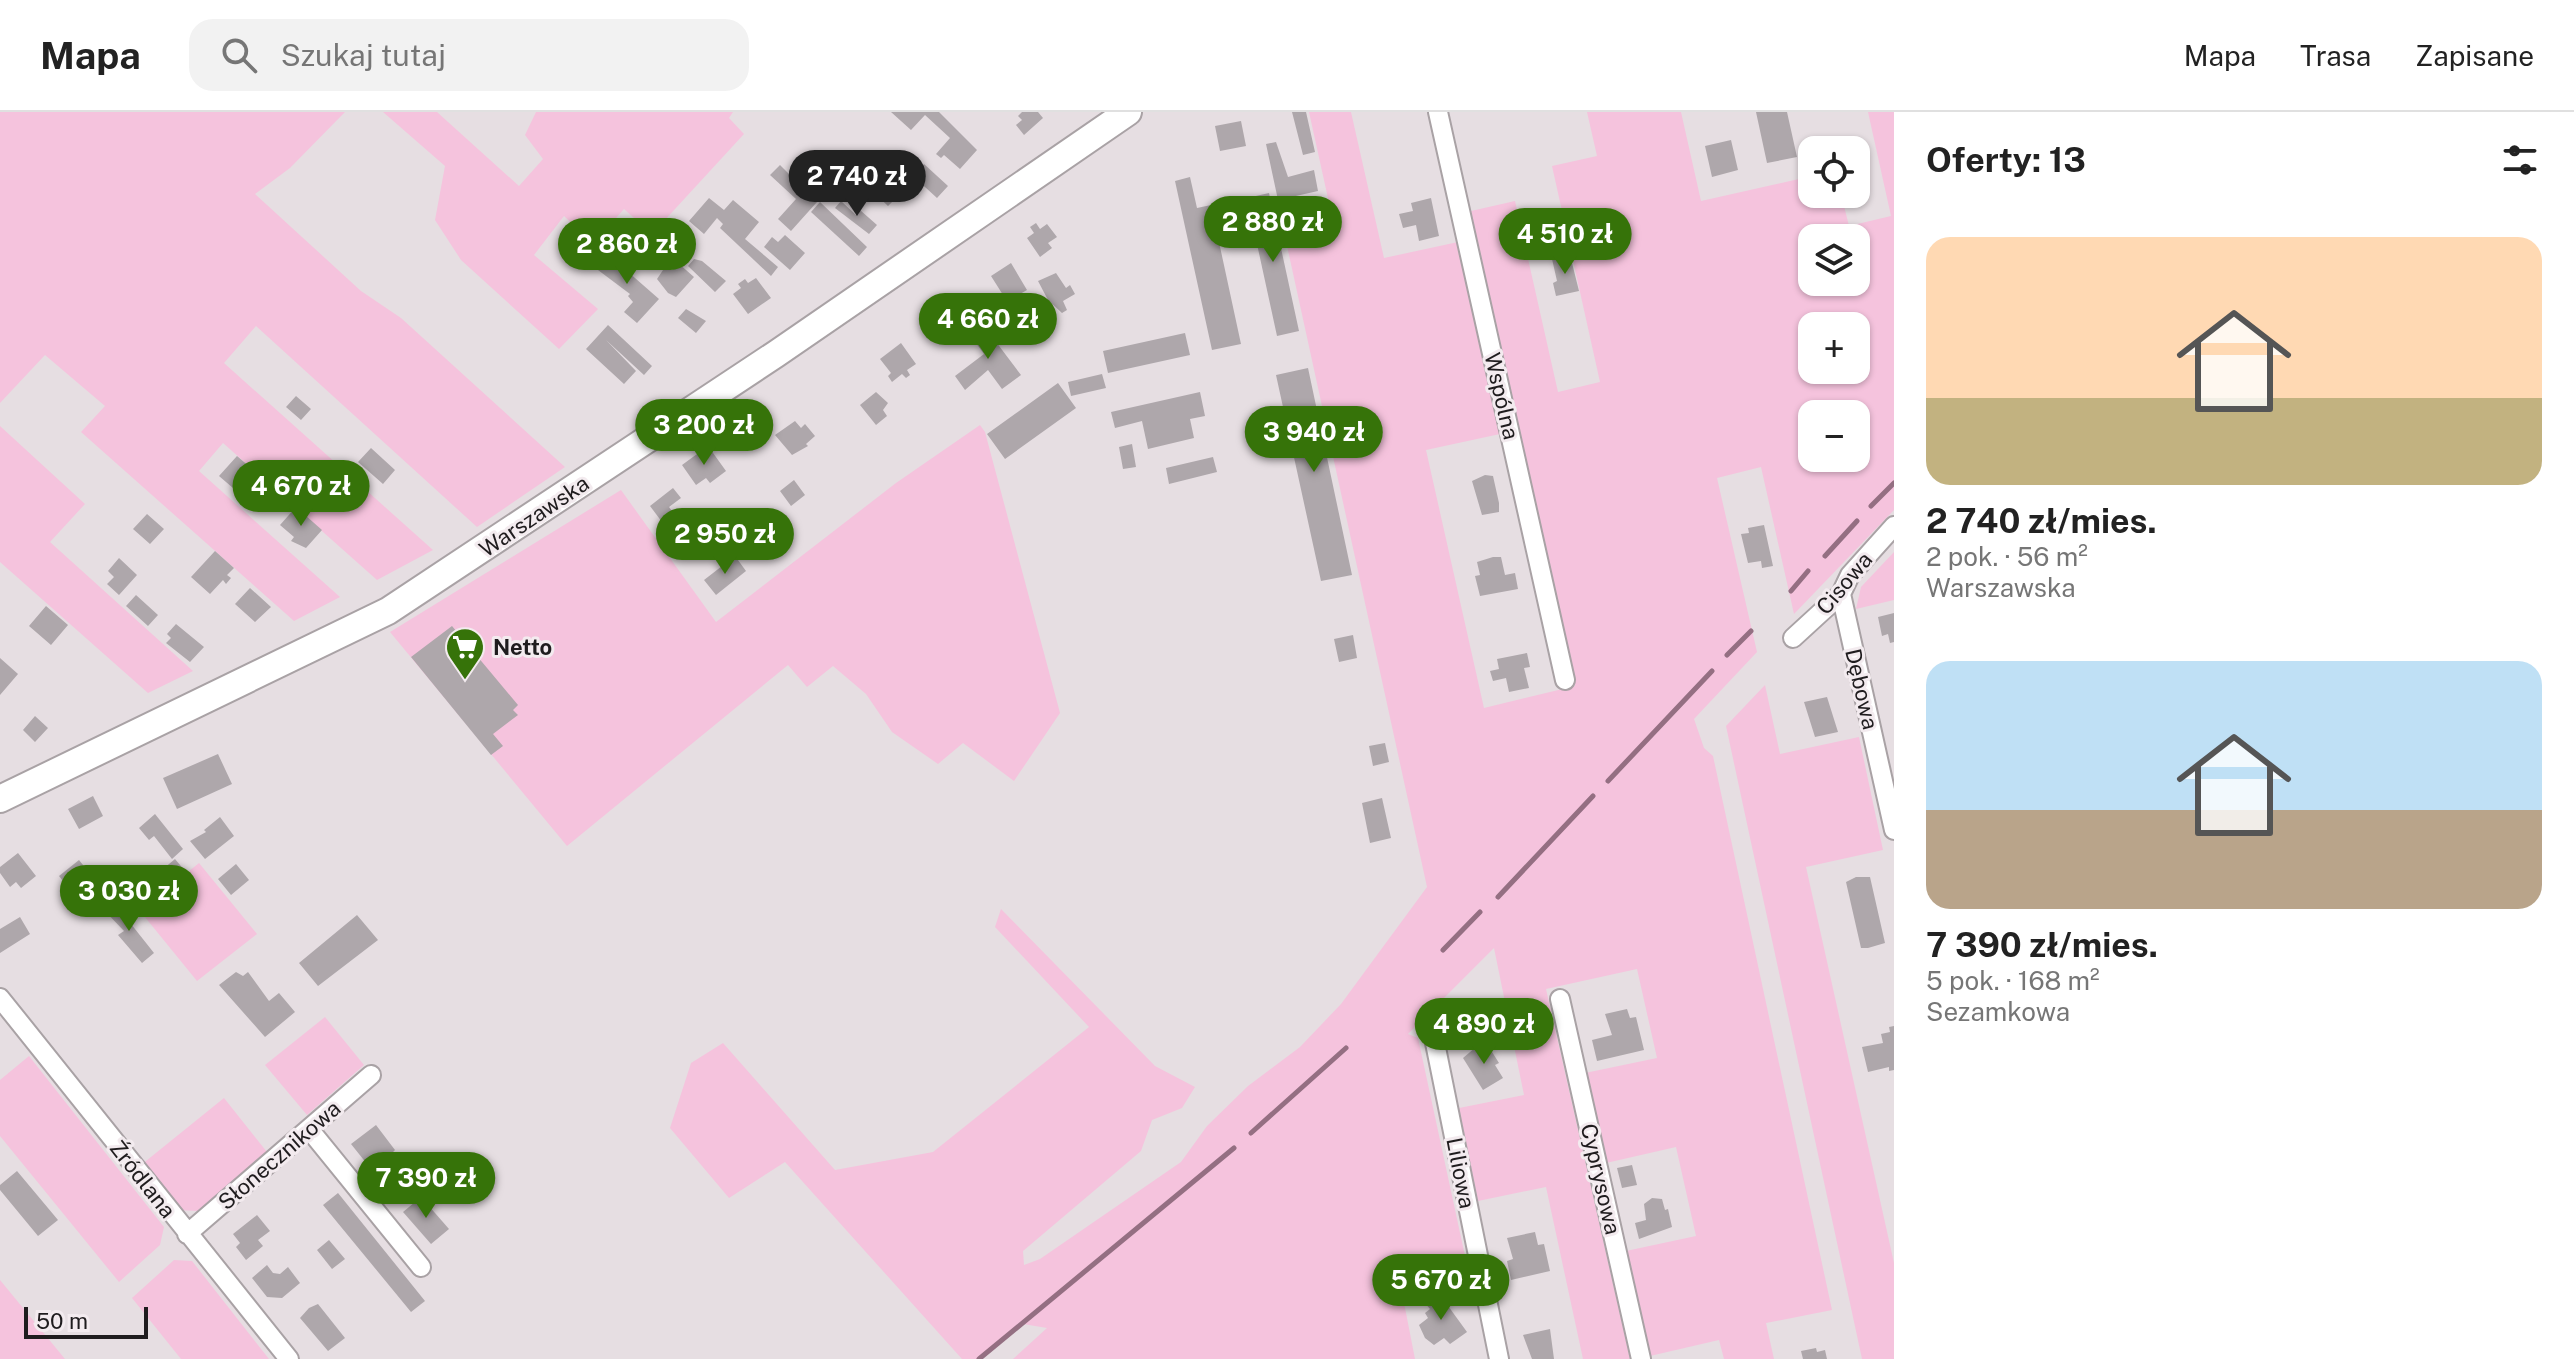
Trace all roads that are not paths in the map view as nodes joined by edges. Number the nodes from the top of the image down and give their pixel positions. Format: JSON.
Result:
{"nodes":[{"id":1,"x":1438,"y":112,"type":"edge"},
{"id":2,"x":1121,"y":117,"type":"edge"},
{"id":3,"x":1894,"y":526,"type":"edge"},
{"id":4,"x":1841,"y":594,"type":"junction"},
{"id":5,"x":1793,"y":638,"type":"dead end"},
{"id":6,"x":1565,"y":680,"type":"dead end"},
{"id":7,"x":0,"y":799,"type":"edge"},
{"id":8,"x":1894,"y":830,"type":"edge"},
{"id":9,"x":0,"y":998,"type":"edge"},
{"id":10,"x":1560,"y":999,"type":"dead end"},
{"id":11,"x":1433,"y":1033,"type":"dead end"},
{"id":12,"x":371,"y":1075,"type":"dead end"},
{"id":13,"x":309,"y":1129,"type":"junction"},
{"id":14,"x":187,"y":1234,"type":"junction"},
{"id":15,"x":421,"y":1267,"type":"dead end"},
{"id":16,"x":289,"y":1359,"type":"edge"},
{"id":17,"x":1499,"y":1359,"type":"edge"},
{"id":18,"x":1641,"y":1359,"type":"edge"}],
"edges":[{"from":1,"to":6,"type":"street","name":"Wspólna"},
{"from":2,"to":7,"type":"main road","name":"Warszawska"},
{"from":3,"to":4,"type":"street","name":"Cisowa"},
{"from":4,"to":5,"type":"street","name":"Cisowa"},
{"from":4,"to":8,"type":"street","name":"Dębowa"},
{"from":9,"to":14,"type":"street","name":"Źródlana"},
{"from":10,"to":18,"type":"street","name":"Cyprysowa"},
{"from":11,"to":17,"type":"street","name":"Liliowa"},
{"from":12,"to":13,"type":"street","name":"Słonecznikowa"},
{"from":13,"to":14,"type":"street","name":"Słonecznikowa"},
{"from":13,"to":15,"type":"street"},
{"from":14,"to":16,"type":"street","name":"Źródlana"}]}
